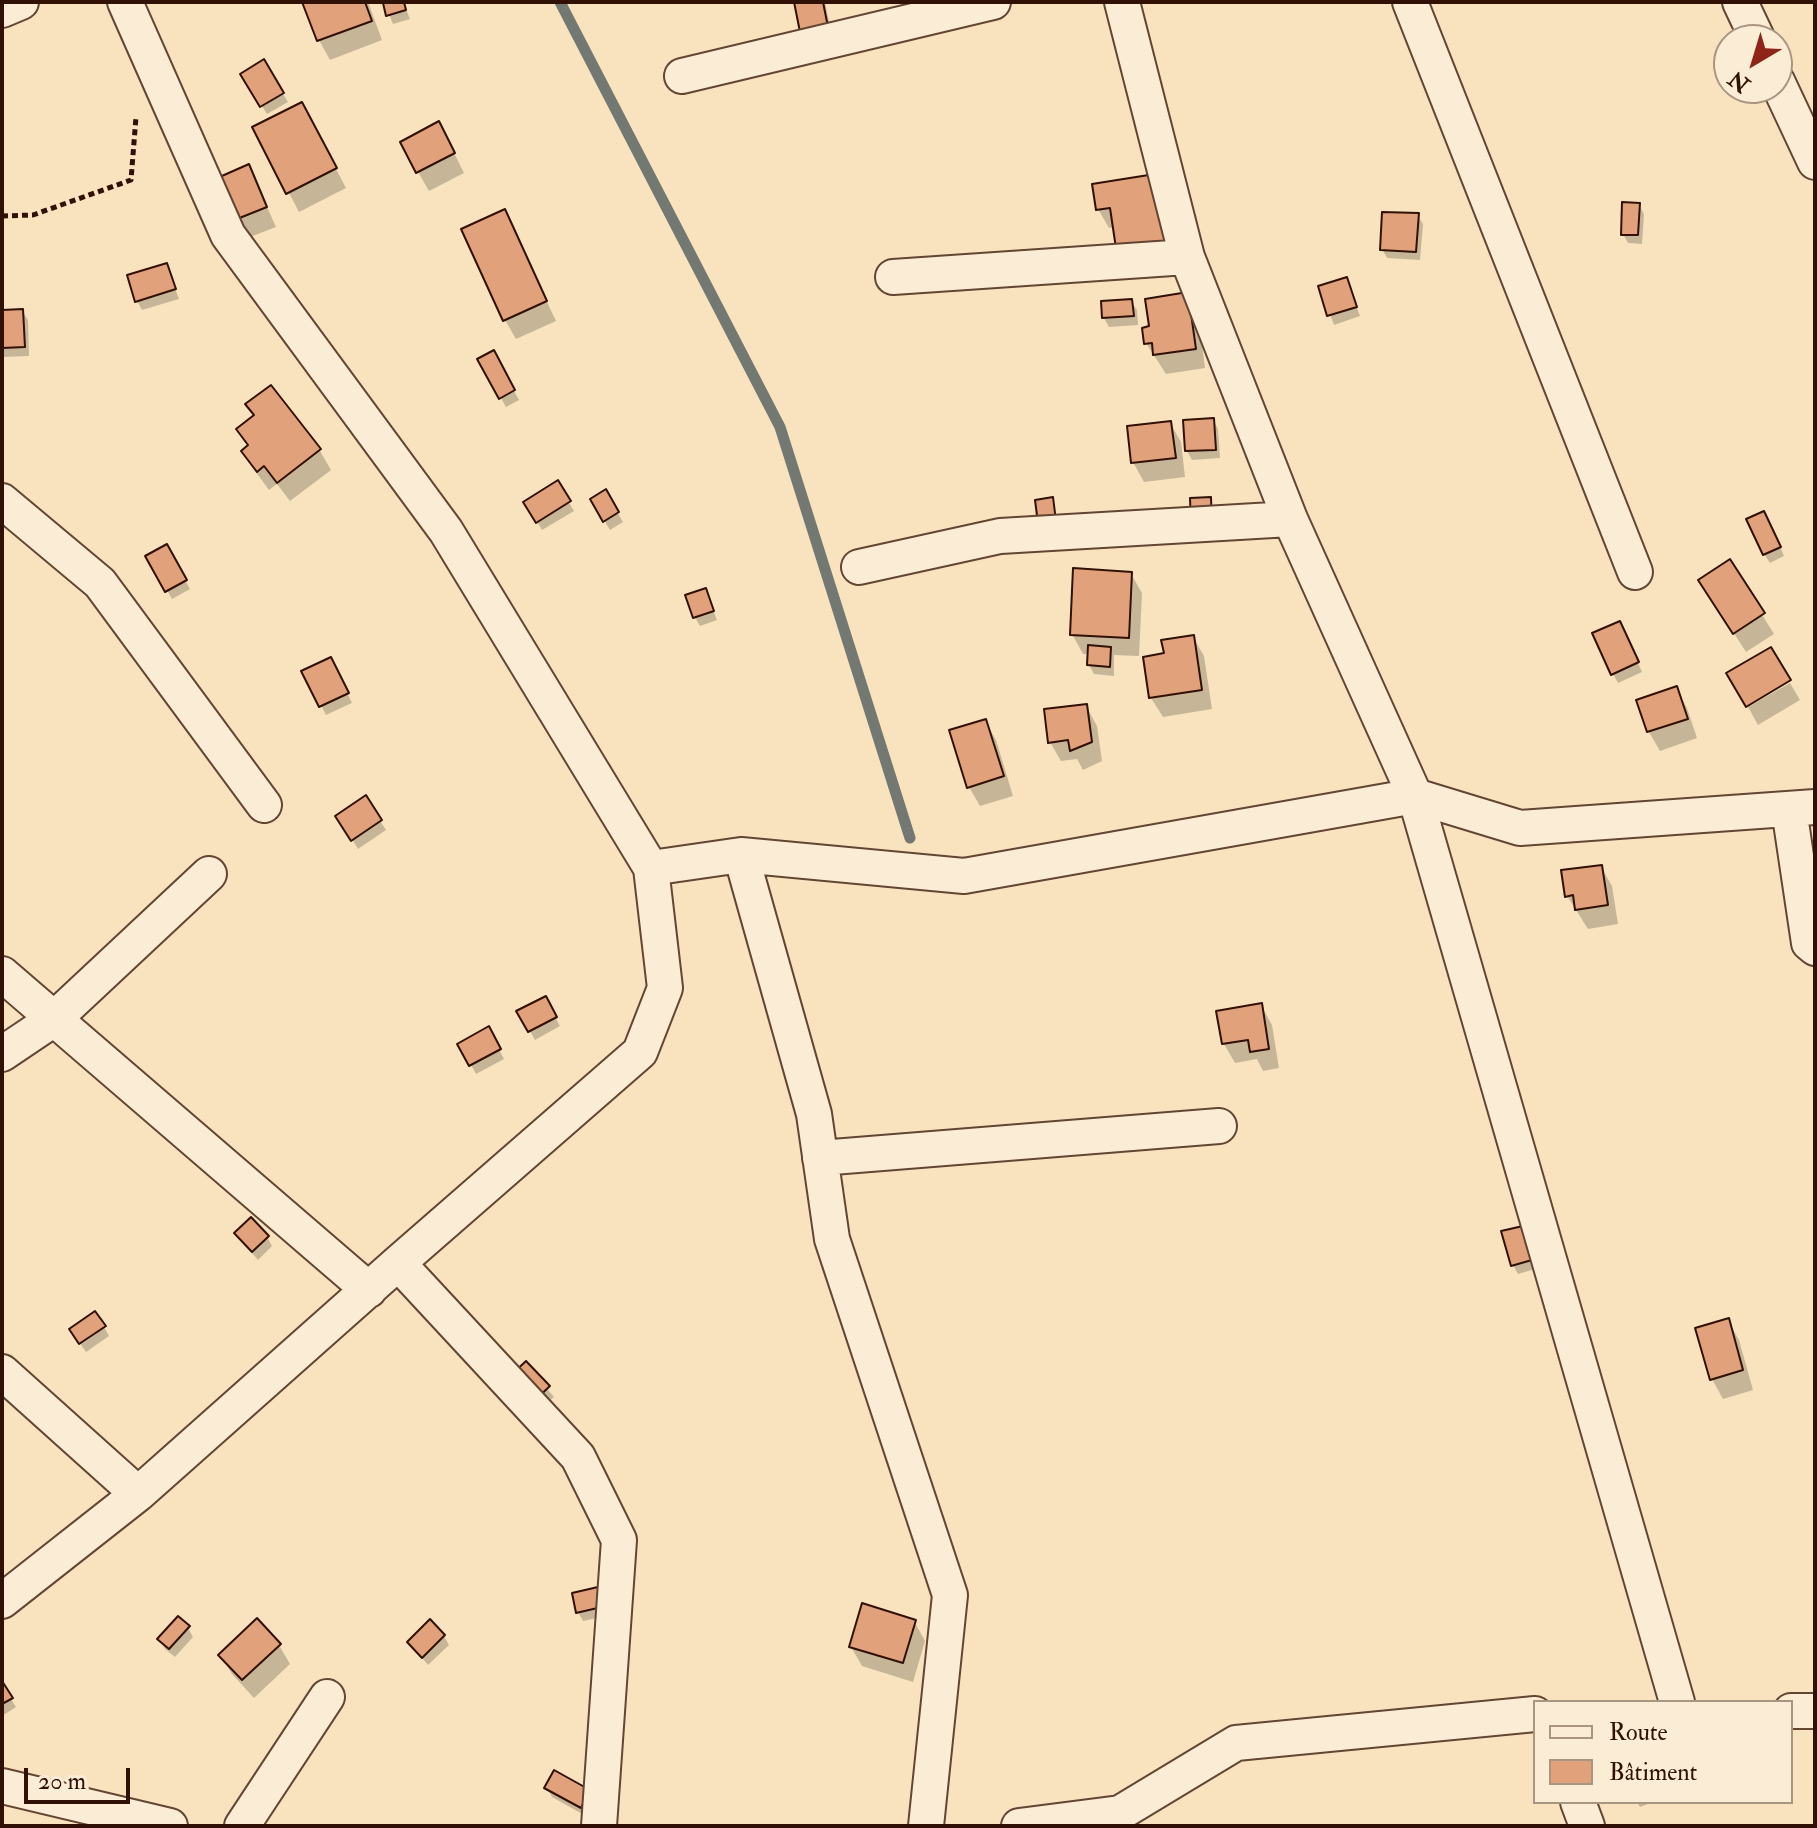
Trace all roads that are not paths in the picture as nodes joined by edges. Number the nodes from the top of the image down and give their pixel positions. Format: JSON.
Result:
{"nodes":[{"id":1,"x":21,"y":2,"type":"edge"},
{"id":2,"x":125,"y":2,"type":"edge"},
{"id":3,"x":993,"y":2,"type":"edge"},
{"id":4,"x":1122,"y":2,"type":"edge"},
{"id":5,"x":1410,"y":2,"type":"edge"},
{"id":6,"x":1740,"y":2,"type":"edge"},
{"id":7,"x":2,"y":10,"type":"edge"},
{"id":8,"x":1750,"y":24,"type":"edge"},
{"id":9,"x":682,"y":76,"type":"dead end"},
{"id":10,"x":1788,"y":104,"type":"edge"},
{"id":11,"x":1815,"y":162,"type":"edge"},
{"id":12,"x":1187,"y":257,"type":"junction"},
{"id":13,"x":893,"y":277,"type":"dead end"},
{"id":14,"x":2,"y":501,"type":"edge"},
{"id":15,"x":1290,"y":519,"type":"junction"},
{"id":16,"x":859,"y":567,"type":"dead end"},
{"id":17,"x":1635,"y":572,"type":"dead end"},
{"id":18,"x":1415,"y":796,"type":"junction"},
{"id":19,"x":264,"y":805,"type":"dead end"},
{"id":20,"x":1802,"y":808,"type":"edge"},
{"id":21,"x":741,"y":855,"type":"junction"},
{"id":22,"x":651,"y":868,"type":"junction"},
{"id":23,"x":209,"y":874,"type":"dead end"},
{"id":24,"x":1815,"y":948,"type":"edge"},
{"id":25,"x":2,"y":974,"type":"edge"},
{"id":26,"x":54,"y":1019,"type":"junction"},
{"id":27,"x":2,"y":1054,"type":"edge"},
{"id":28,"x":1219,"y":1126,"type":"dead end"},
{"id":29,"x":820,"y":1158,"type":"junction"},
{"id":30,"x":398,"y":1263,"type":"junction"},
{"id":31,"x":369,"y":1290,"type":"junction"},
{"id":32,"x":2,"y":1372,"type":"edge"},
{"id":33,"x":138,"y":1494,"type":"junction"},
{"id":34,"x":2,"y":1601,"type":"edge"},
{"id":35,"x":327,"y":1697,"type":"dead end"},
{"id":36,"x":1676,"y":1700,"type":"edge"},
{"id":37,"x":1793,"y":1711,"type":"edge"},
{"id":38,"x":1815,"y":1711,"type":"edge"},
{"id":39,"x":1533,"y":1714,"type":"edge"},
{"id":40,"x":2,"y":1786,"type":"edge"},
{"id":41,"x":1579,"y":1804,"type":"edge"},
{"id":42,"x":170,"y":1826,"type":"edge"},
{"id":43,"x":242,"y":1826,"type":"edge"},
{"id":44,"x":599,"y":1826,"type":"edge"},
{"id":45,"x":926,"y":1826,"type":"edge"},
{"id":46,"x":1019,"y":1826,"type":"edge"},
{"id":47,"x":1587,"y":1826,"type":"edge"}],
"edges":[{"from":1,"to":7,"type":"street"},
{"from":2,"to":22,"type":"street"},
{"from":3,"to":9,"type":"street"},
{"from":4,"to":12,"type":"street"},
{"from":5,"to":17,"type":"street"},
{"from":6,"to":8,"type":"street"},
{"from":10,"to":11,"type":"street"},
{"from":12,"to":13,"type":"street"},
{"from":12,"to":15,"type":"street"},
{"from":14,"to":19,"type":"street"},
{"from":15,"to":16,"type":"street"},
{"from":15,"to":18,"type":"street"},
{"from":18,"to":20,"type":"street"},
{"from":18,"to":21,"type":"street"},
{"from":18,"to":36,"type":"street"},
{"from":20,"to":24,"type":"street"},
{"from":21,"to":22,"type":"street"},
{"from":21,"to":29,"type":"street"},
{"from":22,"to":30,"type":"street"},
{"from":23,"to":26,"type":"street"},
{"from":25,"to":26,"type":"street"},
{"from":26,"to":27,"type":"street"},
{"from":26,"to":31,"type":"street"},
{"from":28,"to":29,"type":"street"},
{"from":29,"to":45,"type":"street"},
{"from":30,"to":31,"type":"street"},
{"from":30,"to":44,"type":"street"},
{"from":31,"to":33,"type":"street"},
{"from":32,"to":33,"type":"street"},
{"from":33,"to":34,"type":"street"},
{"from":35,"to":43,"type":"street"},
{"from":37,"to":38,"type":"street"},
{"from":39,"to":46,"type":"street"},
{"from":40,"to":42,"type":"street"},
{"from":41,"to":47,"type":"street"}]}
